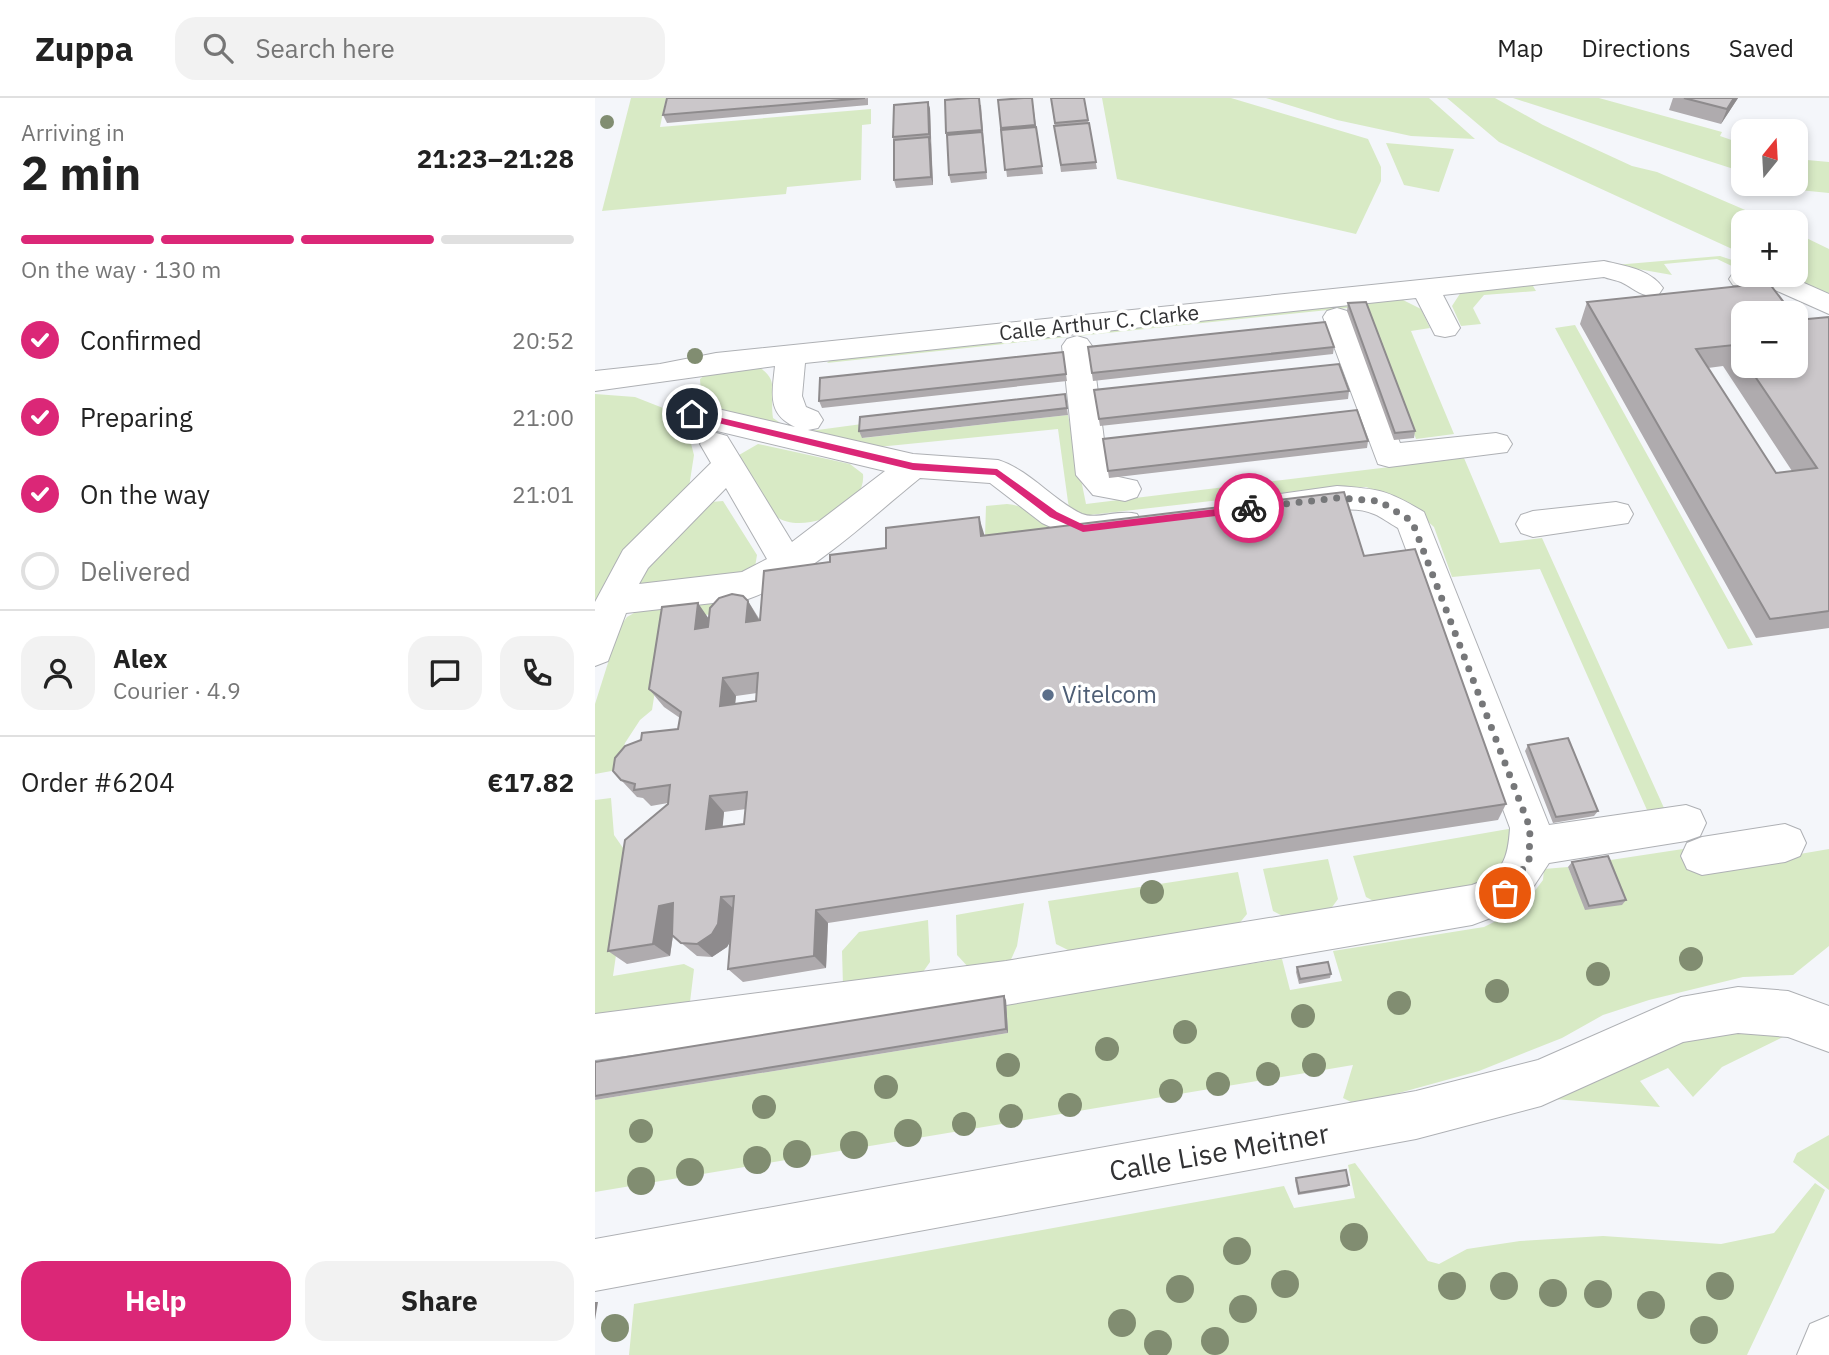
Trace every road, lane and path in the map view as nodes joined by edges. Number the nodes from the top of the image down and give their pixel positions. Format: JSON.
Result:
{"nodes":[{"id":1,"x":1425,"y":287,"type":"junction"},
{"id":2,"x":1649,"y":288,"type":"dead end"},
{"id":3,"x":1780,"y":301,"type":"edge"},
{"id":4,"x":1829,"y":305,"type":"edge"},
{"id":5,"x":1337,"y":317,"type":"dead end"},
{"id":6,"x":1445,"y":328,"type":"dead end"},
{"id":7,"x":1077,"y":346,"type":"dead end"},
{"id":8,"x":791,"y":356,"type":"junction"},
{"id":9,"x":660,"y":374,"type":"junction"},
{"id":10,"x":595,"y":381,"type":"edge"},
{"id":11,"x":692,"y":414,"type":"junction"},
{"id":12,"x":807,"y":420,"type":"dead end"},
{"id":13,"x":1496,"y":444,"type":"dead end"},
{"id":14,"x":730,"y":464,"type":"junction"},
{"id":15,"x":913,"y":467,"type":"junction"},
{"id":16,"x":1125,"y":489,"type":"dead end"},
{"id":17,"x":1257,"y":507,"type":"edge"},
{"id":18,"x":1616,"y":514,"type":"dead end"},
{"id":19,"x":1163,"y":519,"type":"edge"},
{"id":20,"x":1533,"y":524,"type":"dead end"},
{"id":21,"x":788,"y":564,"type":"junction"},
{"id":22,"x":613,"y":601,"type":"junction"},
{"id":23,"x":595,"y":651,"type":"edge"},
{"id":24,"x":1785,"y":843,"type":"dead end"},
{"id":25,"x":1529,"y":847,"type":"junction"},
{"id":26,"x":1829,"y":1029,"type":"edge"},
{"id":27,"x":595,"y":1037,"type":"edge"},
{"id":28,"x":595,"y":1265,"type":"edge"},
{"id":29,"x":1829,"y":1343,"type":"edge"},
{"id":30,"x":1824,"y":1355,"type":"edge"}],
"edges":[{"from":1,"to":2,"type":"street","name":"Calle Arthur C. Clarke"},
{"from":1,"to":6,"type":"street"},
{"from":1,"to":8,"type":"street","name":"Calle Arthur C. Clarke"},
{"from":3,"to":4,"type":"street"},
{"from":5,"to":13,"type":"street"},
{"from":7,"to":16,"type":"street"},
{"from":8,"to":9,"type":"street","name":"Calle Arthur C. Clarke"},
{"from":8,"to":12,"type":"street"},
{"from":9,"to":10,"type":"street","name":"Calle Arthur C. Clarke"},
{"from":9,"to":11,"type":"street"},
{"from":11,"to":14,"type":"street"},
{"from":11,"to":15,"type":"street"},
{"from":14,"to":21,"type":"street"},
{"from":14,"to":22,"type":"street"},
{"from":15,"to":19,"type":"street"},
{"from":15,"to":21,"type":"street"},
{"from":17,"to":25,"type":"street"},
{"from":18,"to":20,"type":"street"},
{"from":21,"to":22,"type":"street"},
{"from":22,"to":23,"type":"street"},
{"from":24,"to":25,"type":"street"},
{"from":25,"to":27,"type":"street"},
{"from":26,"to":28,"type":"street","name":"Calle Lise Meitner"},
{"from":29,"to":30,"type":"street"}]}
